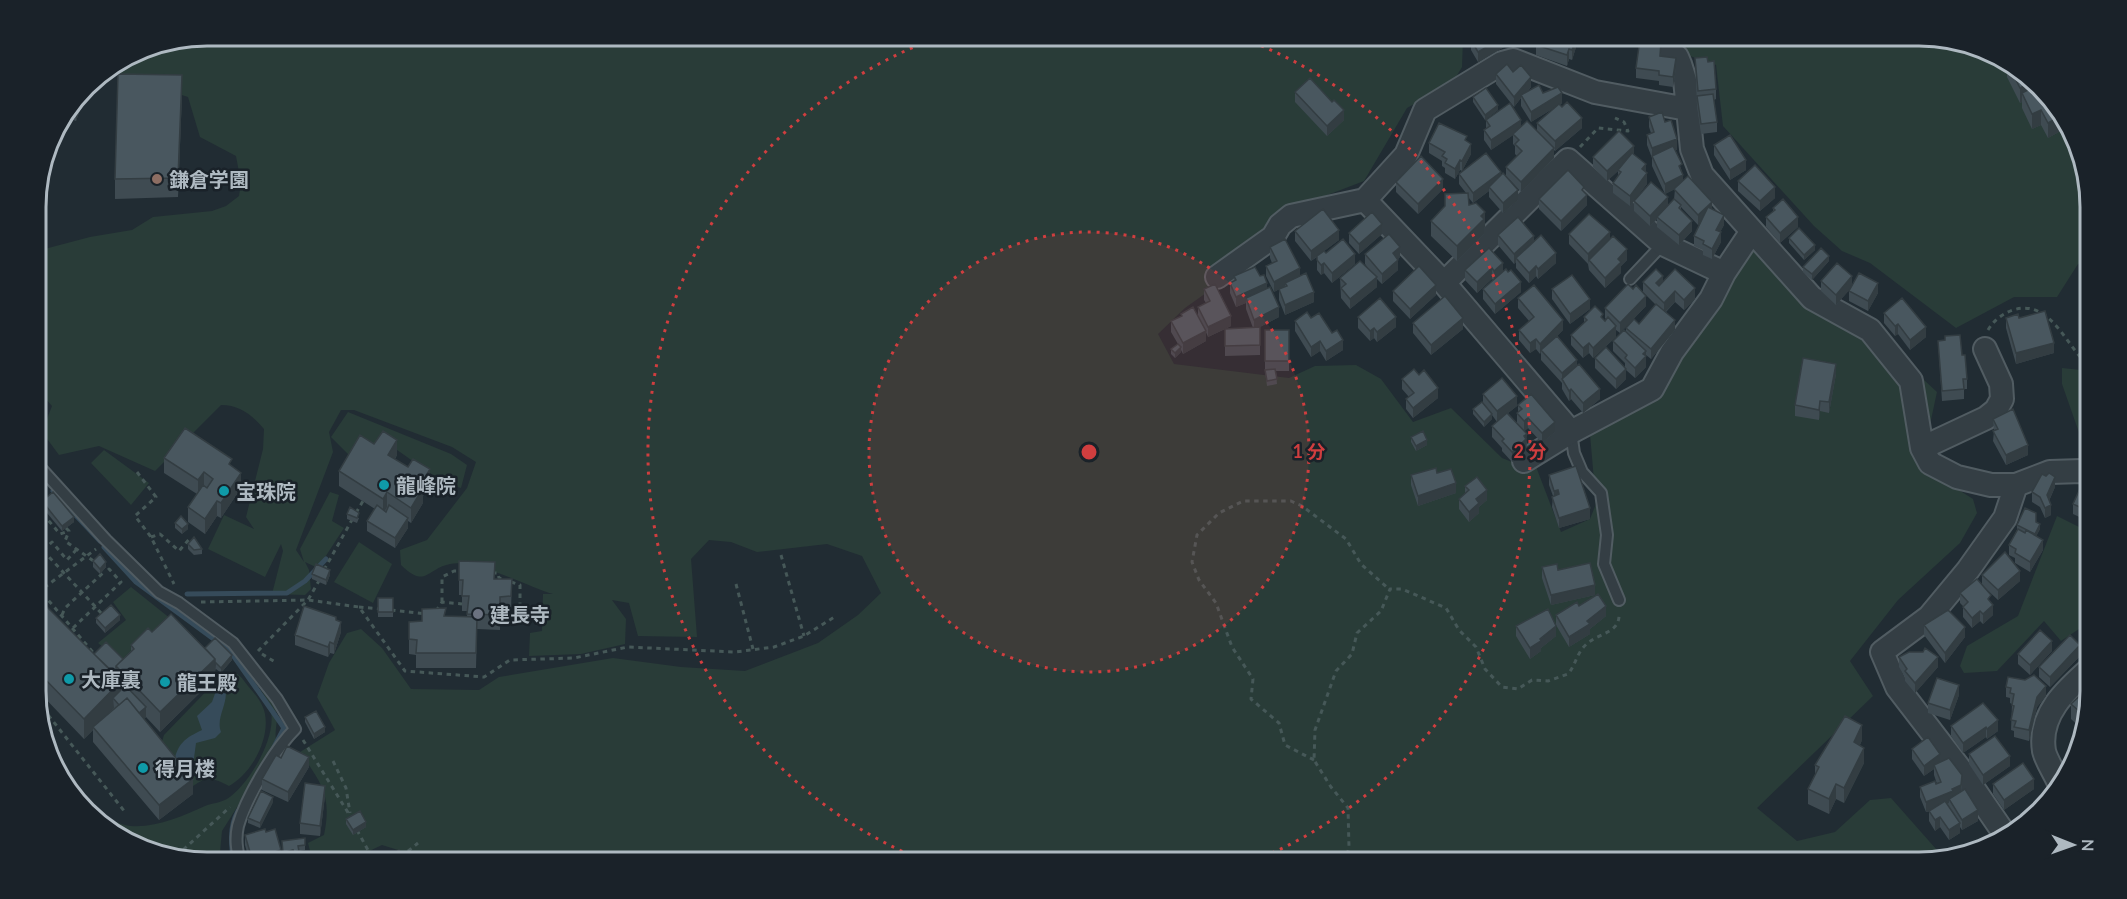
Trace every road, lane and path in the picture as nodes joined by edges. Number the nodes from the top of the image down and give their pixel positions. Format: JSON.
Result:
{"nodes":[{"id":1,"x":1664,"y":47,"type":"edge"},
{"id":2,"x":1687,"y":110,"type":"junction"},
{"id":3,"x":1614,"y":117,"type":"dead end"},
{"id":4,"x":1568,"y":160,"type":"junction"},
{"id":5,"x":1365,"y":200,"type":"junction"},
{"id":6,"x":1752,"y":231,"type":"junction"},
{"id":7,"x":1663,"y":244,"type":"junction"},
{"id":8,"x":1724,"y":273,"type":"junction"},
{"id":9,"x":1217,"y":278,"type":"dead end"},
{"id":10,"x":1630,"y":279,"type":"dead end"},
{"id":11,"x":1444,"y":283,"type":"junction"},
{"id":12,"x":1985,"y":349,"type":"joint"},
{"id":13,"x":2080,"y":355,"type":"edge"},
{"id":14,"x":1571,"y":432,"type":"junction"},
{"id":15,"x":1922,"y":448,"type":"junction"},
{"id":16,"x":1524,"y":461,"type":"dead end"},
{"id":17,"x":2080,"y":471,"type":"edge"},
{"id":18,"x":137,"y":472,"type":"dead end"},
{"id":19,"x":47,"y":475,"type":"edge"},
{"id":20,"x":2016,"y":485,"type":"junction"},
{"id":21,"x":363,"y":501,"type":"edge"},
{"id":22,"x":47,"y":516,"type":"edge"},
{"id":23,"x":151,"y":537,"type":"junction"},
{"id":24,"x":191,"y":537,"type":"edge"},
{"id":25,"x":106,"y":540,"type":"junction"},
{"id":26,"x":47,"y":546,"type":"edge"},
{"id":27,"x":76,"y":549,"type":"junction"},
{"id":28,"x":47,"y":554,"type":"edge"},
{"id":29,"x":781,"y":555,"type":"dead end"},
{"id":30,"x":86,"y":557,"type":"junction"},
{"id":31,"x":97,"y":562,"type":"edge"},
{"id":32,"x":465,"y":571,"type":"edge"},
{"id":33,"x":487,"y":572,"type":"edge"},
{"id":34,"x":64,"y":573,"type":"junction"},
{"id":35,"x":47,"y":584,"type":"edge"},
{"id":36,"x":736,"y":584,"type":"dead end"},
{"id":37,"x":1390,"y":589,"type":"junction"},
{"id":38,"x":82,"y":592,"type":"junction"},
{"id":39,"x":47,"y":600,"type":"edge"},
{"id":40,"x":308,"y":600,"type":"junction"},
{"id":41,"x":1618,"y":600,"type":"joint"},
{"id":42,"x":197,"y":602,"type":"dead end"},
{"id":43,"x":442,"y":602,"type":"junction"},
{"id":44,"x":179,"y":603,"type":"junction"},
{"id":45,"x":462,"y":604,"type":"edge"},
{"id":46,"x":95,"y":607,"type":"junction"},
{"id":47,"x":359,"y":607,"type":"junction"},
{"id":48,"x":62,"y":616,"type":"junction"},
{"id":49,"x":104,"y":616,"type":"edge"},
{"id":50,"x":836,"y":616,"type":"dead end"},
{"id":51,"x":526,"y":617,"type":"dead end"},
{"id":52,"x":73,"y":628,"type":"junction"},
{"id":53,"x":804,"y":636,"type":"junction"},
{"id":54,"x":85,"y":644,"type":"junction"},
{"id":55,"x":81,"y":648,"type":"edge"},
{"id":56,"x":753,"y":649,"type":"junction"},
{"id":57,"x":257,"y":652,"type":"junction"},
{"id":58,"x":253,"y":656,"type":"dead end"},
{"id":59,"x":99,"y":659,"type":"edge"},
{"id":60,"x":275,"y":662,"type":"dead end"},
{"id":61,"x":2080,"y":678,"type":"edge"},
{"id":62,"x":48,"y":714,"type":"edge"},
{"id":63,"x":301,"y":736,"type":"dead end"},
{"id":64,"x":1314,"y":760,"type":"junction"},
{"id":65,"x":333,"y":761,"type":"dead end"},
{"id":66,"x":2056,"y":777,"type":"edge"},
{"id":67,"x":249,"y":803,"type":"junction"},
{"id":68,"x":125,"y":812,"type":"dead end"},
{"id":69,"x":350,"y":815,"type":"junction"},
{"id":70,"x":2002,"y":830,"type":"edge"},
{"id":71,"x":418,"y":843,"type":"dead end"},
{"id":72,"x":182,"y":850,"type":"edge"},
{"id":73,"x":238,"y":852,"type":"edge"},
{"id":74,"x":369,"y":852,"type":"edge"},
{"id":75,"x":410,"y":852,"type":"edge"},
{"id":76,"x":1348,"y":852,"type":"edge"}],
"edges":[{"from":1,"to":2,"type":"street"},
{"from":2,"to":5,"type":"street"},
{"from":2,"to":6,"type":"street"},
{"from":3,"to":4,"type":"path"},
{"from":4,"to":7,"type":"street"},
{"from":4,"to":11,"type":"street"},
{"from":5,"to":9,"type":"street"},
{"from":5,"to":11,"type":"street"},
{"from":6,"to":8,"type":"street"},
{"from":6,"to":15,"type":"street"},
{"from":7,"to":8,"type":"street"},
{"from":7,"to":10,"type":"lane"},
{"from":8,"to":14,"type":"street"},
{"from":11,"to":14,"type":"street"},
{"from":12,"to":13,"type":"path"},
{"from":12,"to":15,"type":"street"},
{"from":14,"to":16,"type":"street"},
{"from":14,"to":41,"type":"lane"},
{"from":15,"to":20,"type":"street"},
{"from":17,"to":20,"type":"street"},
{"from":18,"to":23,"type":"path"},
{"from":19,"to":25,"type":"lane"},
{"from":20,"to":70,"type":"street"},
{"from":21,"to":40,"type":"path"},
{"from":22,"to":27,"type":"path"},
{"from":23,"to":24,"type":"path"},
{"from":23,"to":44,"type":"path"},
{"from":25,"to":30,"type":"path"},
{"from":25,"to":44,"type":"lane"},
{"from":26,"to":27,"type":"path"},
{"from":27,"to":30,"type":"path"},
{"from":28,"to":34,"type":"path"},
{"from":29,"to":53,"type":"path"},
{"from":30,"to":31,"type":"path"},
{"from":30,"to":34,"type":"path"},
{"from":32,"to":43,"type":"path"},
{"from":33,"to":51,"type":"path"},
{"from":34,"to":35,"type":"path"},
{"from":34,"to":38,"type":"path"},
{"from":36,"to":56,"type":"path"},
{"from":37,"to":41,"type":"path"},
{"from":37,"to":64,"type":"path"},
{"from":37,"to":64,"type":"path"},
{"from":38,"to":46,"type":"path"},
{"from":38,"to":46,"type":"path"},
{"from":38,"to":48,"type":"path"},
{"from":39,"to":48,"type":"path"},
{"from":40,"to":42,"type":"path"},
{"from":40,"to":47,"type":"path"},
{"from":40,"to":57,"type":"path"},
{"from":43,"to":45,"type":"path"},
{"from":43,"to":47,"type":"path"},
{"from":44,"to":67,"type":"lane"},
{"from":46,"to":49,"type":"path"},
{"from":46,"to":52,"type":"path"},
{"from":47,"to":56,"type":"path"},
{"from":48,"to":52,"type":"path"},
{"from":50,"to":53,"type":"path"},
{"from":52,"to":54,"type":"path"},
{"from":53,"to":56,"type":"path"},
{"from":54,"to":55,"type":"path"},
{"from":54,"to":59,"type":"path"},
{"from":57,"to":58,"type":"path"},
{"from":57,"to":60,"type":"path"},
{"from":61,"to":66,"type":"street"},
{"from":62,"to":68,"type":"path"},
{"from":63,"to":69,"type":"path"},
{"from":64,"to":76,"type":"path"},
{"from":65,"to":69,"type":"path"},
{"from":67,"to":72,"type":"path"},
{"from":67,"to":73,"type":"lane"},
{"from":69,"to":74,"type":"path"},
{"from":71,"to":75,"type":"path"}]}
